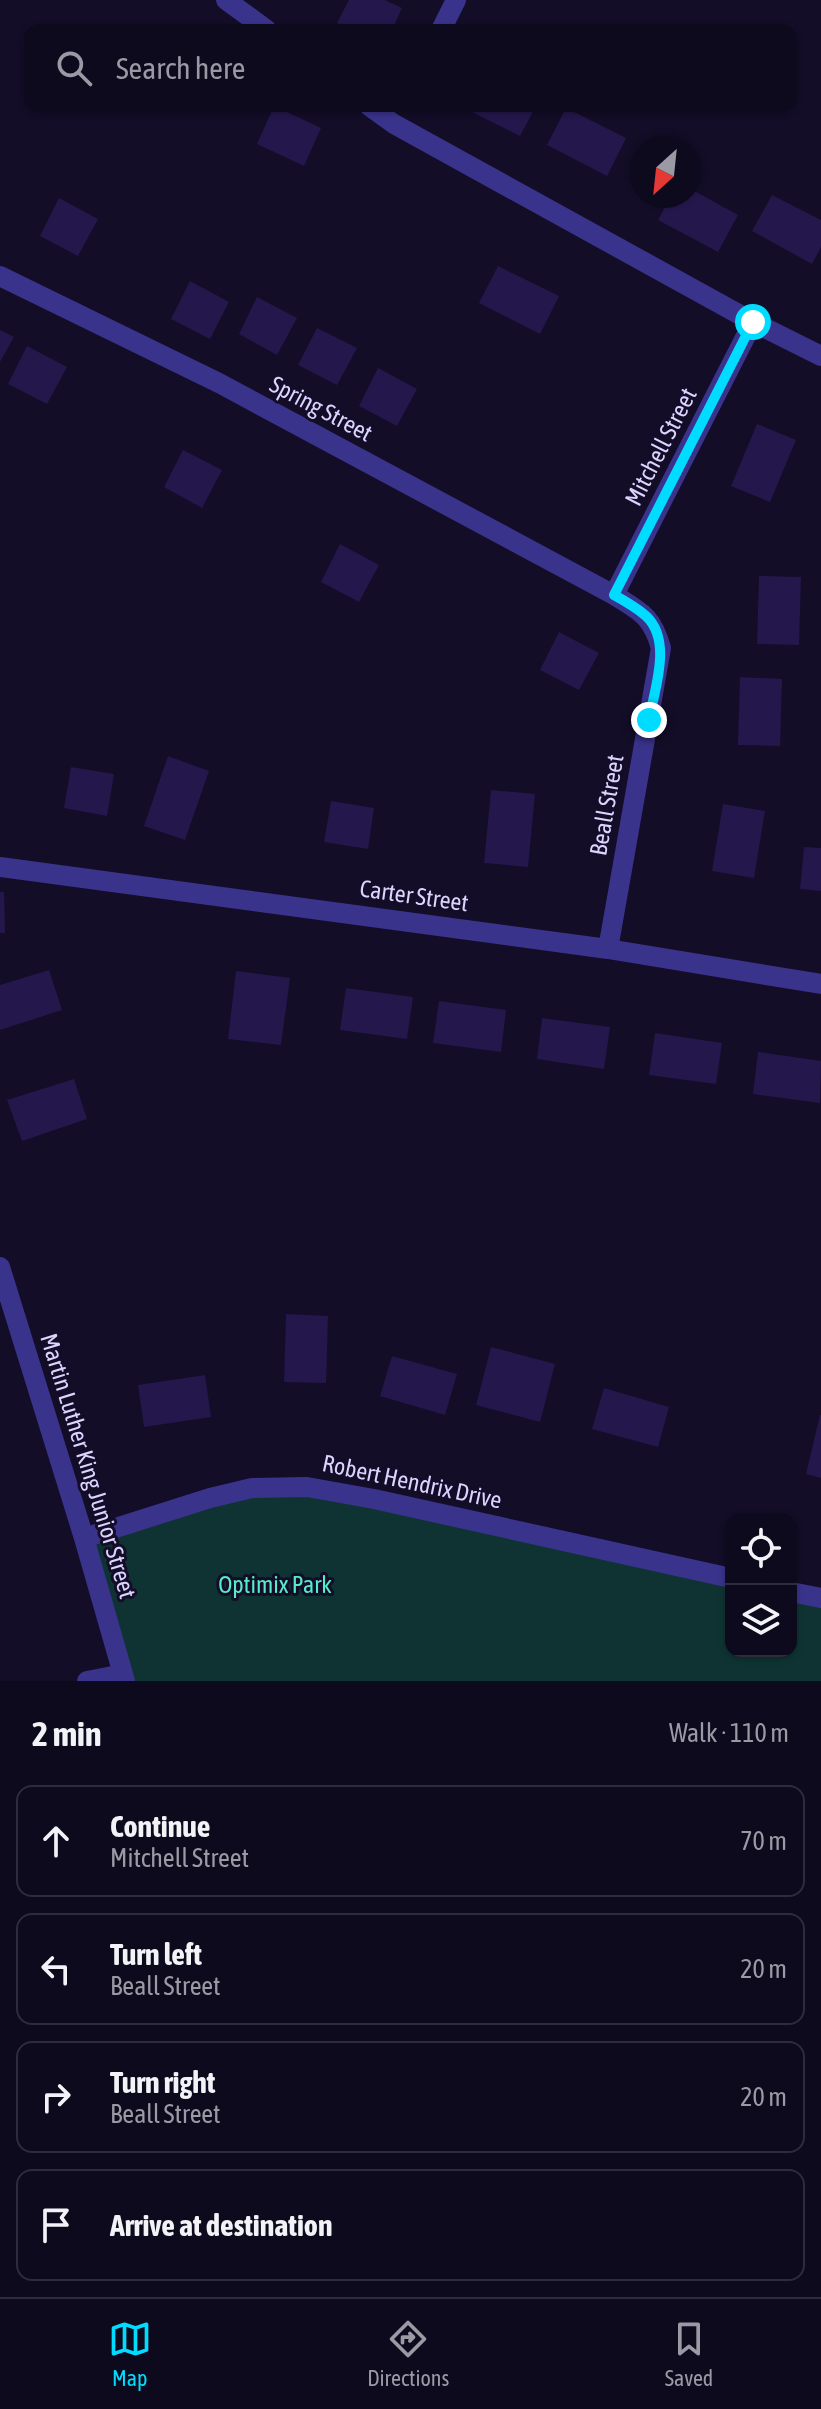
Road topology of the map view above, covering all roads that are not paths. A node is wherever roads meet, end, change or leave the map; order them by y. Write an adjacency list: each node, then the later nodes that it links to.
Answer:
1 (226, 0): 3 (street)
2 (456, 0): 4 (street)
3 (259, 24)
4 (444, 24)
5 (398, 115): 7 (street)
6 (0, 276): 9 (street, Spring Street)
7 (753, 322): 8 (street); 9 (street, Mitchell Street)
8 (821, 356)
9 (614, 595): 11 (street, Beall Street)
10 (0, 867): 11 (street, Carter Street)
11 (608, 949): 12 (street, Carter Street)
12 (821, 984)
13 (0, 1267): 14 (street, Martin Luther King Junior Street)
14 (84, 1538): 15 (street, Robert Hendrix Drive); 18 (street, Martin Luther King Junior Street)
15 (725, 1577)
16 (797, 1593): 17 (street)
17 (821, 1598)
18 (124, 1678): 19 (street)
19 (87, 1681)

